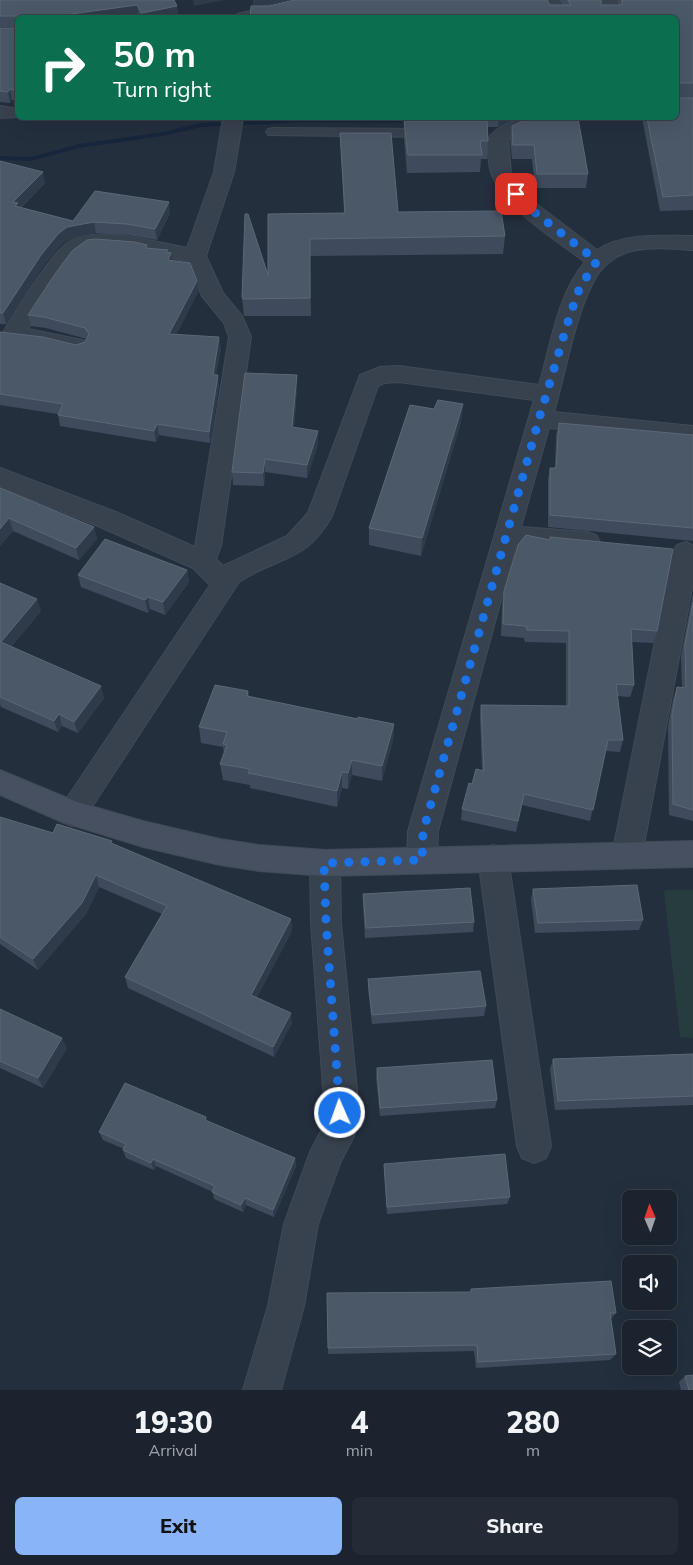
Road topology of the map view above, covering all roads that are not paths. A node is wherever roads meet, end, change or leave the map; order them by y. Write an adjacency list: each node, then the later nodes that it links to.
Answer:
1 (323, 0): 4 (street)
2 (548, 0): 5 (street)
3 (609, 0): 6 (street)
4 (238, 13)
5 (557, 15)
6 (609, 15)
7 (233, 120): 12 (street)
8 (549, 120): 13 (street)
9 (273, 132): 10 (lane)
10 (442, 133)
11 (693, 243): 13 (street)
12 (195, 256): 14 (street); 23 (street)
13 (597, 261): 16 (street)
14 (6, 333): 15 (street)
15 (79, 346)
16 (548, 394): 17 (street); 24 (street)
17 (539, 419): 18 (street); 20 (street)
18 (693, 434)
19 (0, 477): 23 (street)
20 (506, 535): 21 (street); 30 (street)
21 (610, 545)
22 (682, 551): 28 (street)
23 (202, 561): 24 (street)
24 (224, 583): 26 (street)
25 (0, 782): 26 (street)
26 (72, 813): 31 (street)
27 (693, 854): 28 (street)
28 (627, 855): 29 (street)
29 (493, 858): 30 (street); 32 (street)
30 (422, 860): 31 (street)
31 (324, 863): 33 (street)
32 (534, 1146)
33 (262, 1390)

